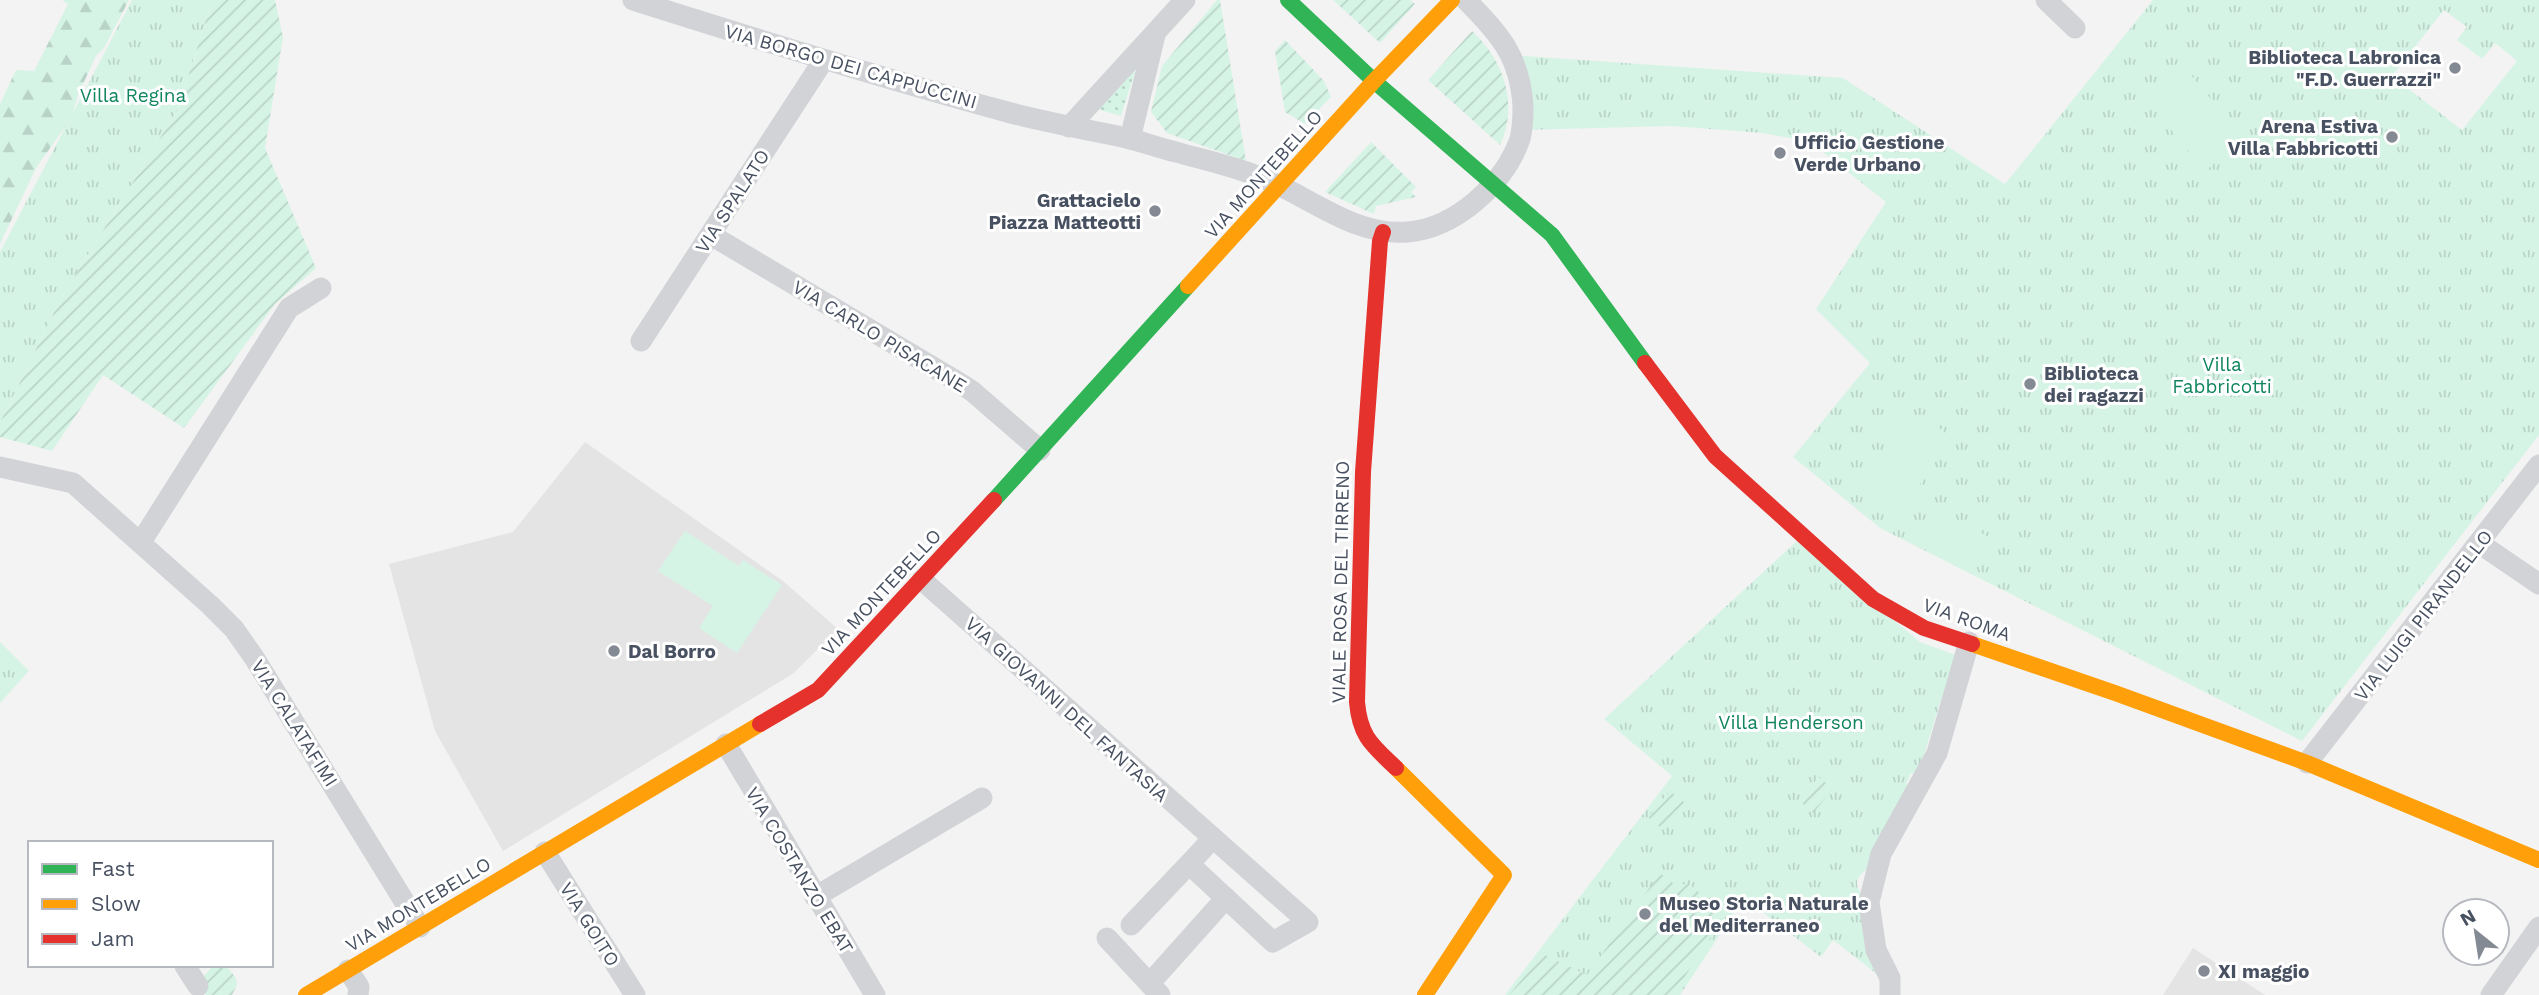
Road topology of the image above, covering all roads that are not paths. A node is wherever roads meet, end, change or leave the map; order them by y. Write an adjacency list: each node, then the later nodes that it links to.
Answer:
1 (633, 0): 9 (street, VIA BORGO DEI CAPPUCCINI)
2 (1185, 0): 8 (street)
3 (1288, 0): 10 (street, VIA ROMA)
4 (1452, 0): 10 (street, VIA MONTEBELLO)
5 (1466, 0): 13 (street)
6 (2046, 0): 7 (street)
7 (2075, 27)
8 (1156, 33): 11 (street); 12 (street)
9 (823, 61): 11 (street, VIA BORGO DEI CAPPUCCINI); 16 (street, VIA SPALATO)
10 (1374, 81): 13 (street, VIA ROMA); 14 (street, VIA MONTEBELLO)
11 (1069, 127): 12 (street, VIA BORGO DEI CAPPUCCINI)
12 (1130, 139): 14 (street, VIA BORGO DEI CAPPUCCINI)
13 (1493, 184): 15 (street); 26 (street, VIA ROMA)
14 (1280, 187): 15 (street, VIA BORGO DEI CAPPUCCINI); 19 (street, VIA MONTEBELLO)
15 (1383, 232): 47 (street, VIALE ROSA DEL TIRRENO)
16 (711, 235): 18 (street, VIA SPALATO); 19 (street, VIA CARLO PISACANE)
17 (321, 288): 22 (street)
18 (640, 341)
19 (1040, 450): 24 (street, VIA MONTEBELLO)
20 (2539, 465): 23 (street, VIA LUIGI PIRANDELLO)
21 (0, 467): 22 (street, VIA CALATAFIMI)
22 (141, 542): 37 (street, VIA CALATAFIMI)
23 (2479, 543): 25 (street); 28 (street, VIA LUIGI PIRANDELLO)
24 (922, 580): 27 (street, VIA MONTEBELLO); 30 (street, VIA GIOVANNI DEL FANTASIA)
25 (2539, 583)
26 (1969, 642): 28 (street, VIA ROMA); 48 (street)
27 (726, 744): 31 (street, VIA MONTEBELLO); 34 (street, VIA COSTANZO EBAT)
28 (2307, 763): 32 (street, VIA ROMA)
29 (982, 798): 34 (street)
30 (1213, 838): 33 (street); 35 (street, VIA GIOVANNI DEL FANTASIA)
31 (545, 852): 37 (street, VIA MONTEBELLO); 45 (street, VIA GOITO)
32 (2539, 860)
33 (1189, 864): 35 (street, VIA GIOVANNI DEL FANTASIA); 36 (street)
34 (815, 897): 46 (street, VIA COSTANZO EBAT)
35 (1226, 898): 43 (street)
36 (1131, 925)
37 (421, 928): 42 (street, VIA MONTEBELLO)
38 (2539, 928): 49 (street)
39 (1107, 938): 43 (street)
40 (186, 967): 41 (street)
41 (198, 986)
42 (359, 987): 44 (street, VIA MONTEBELLO)
43 (1155, 989)
44 (306, 995)
45 (635, 995)
46 (875, 995)
47 (1425, 995)
48 (1890, 995)
49 (2491, 995)

